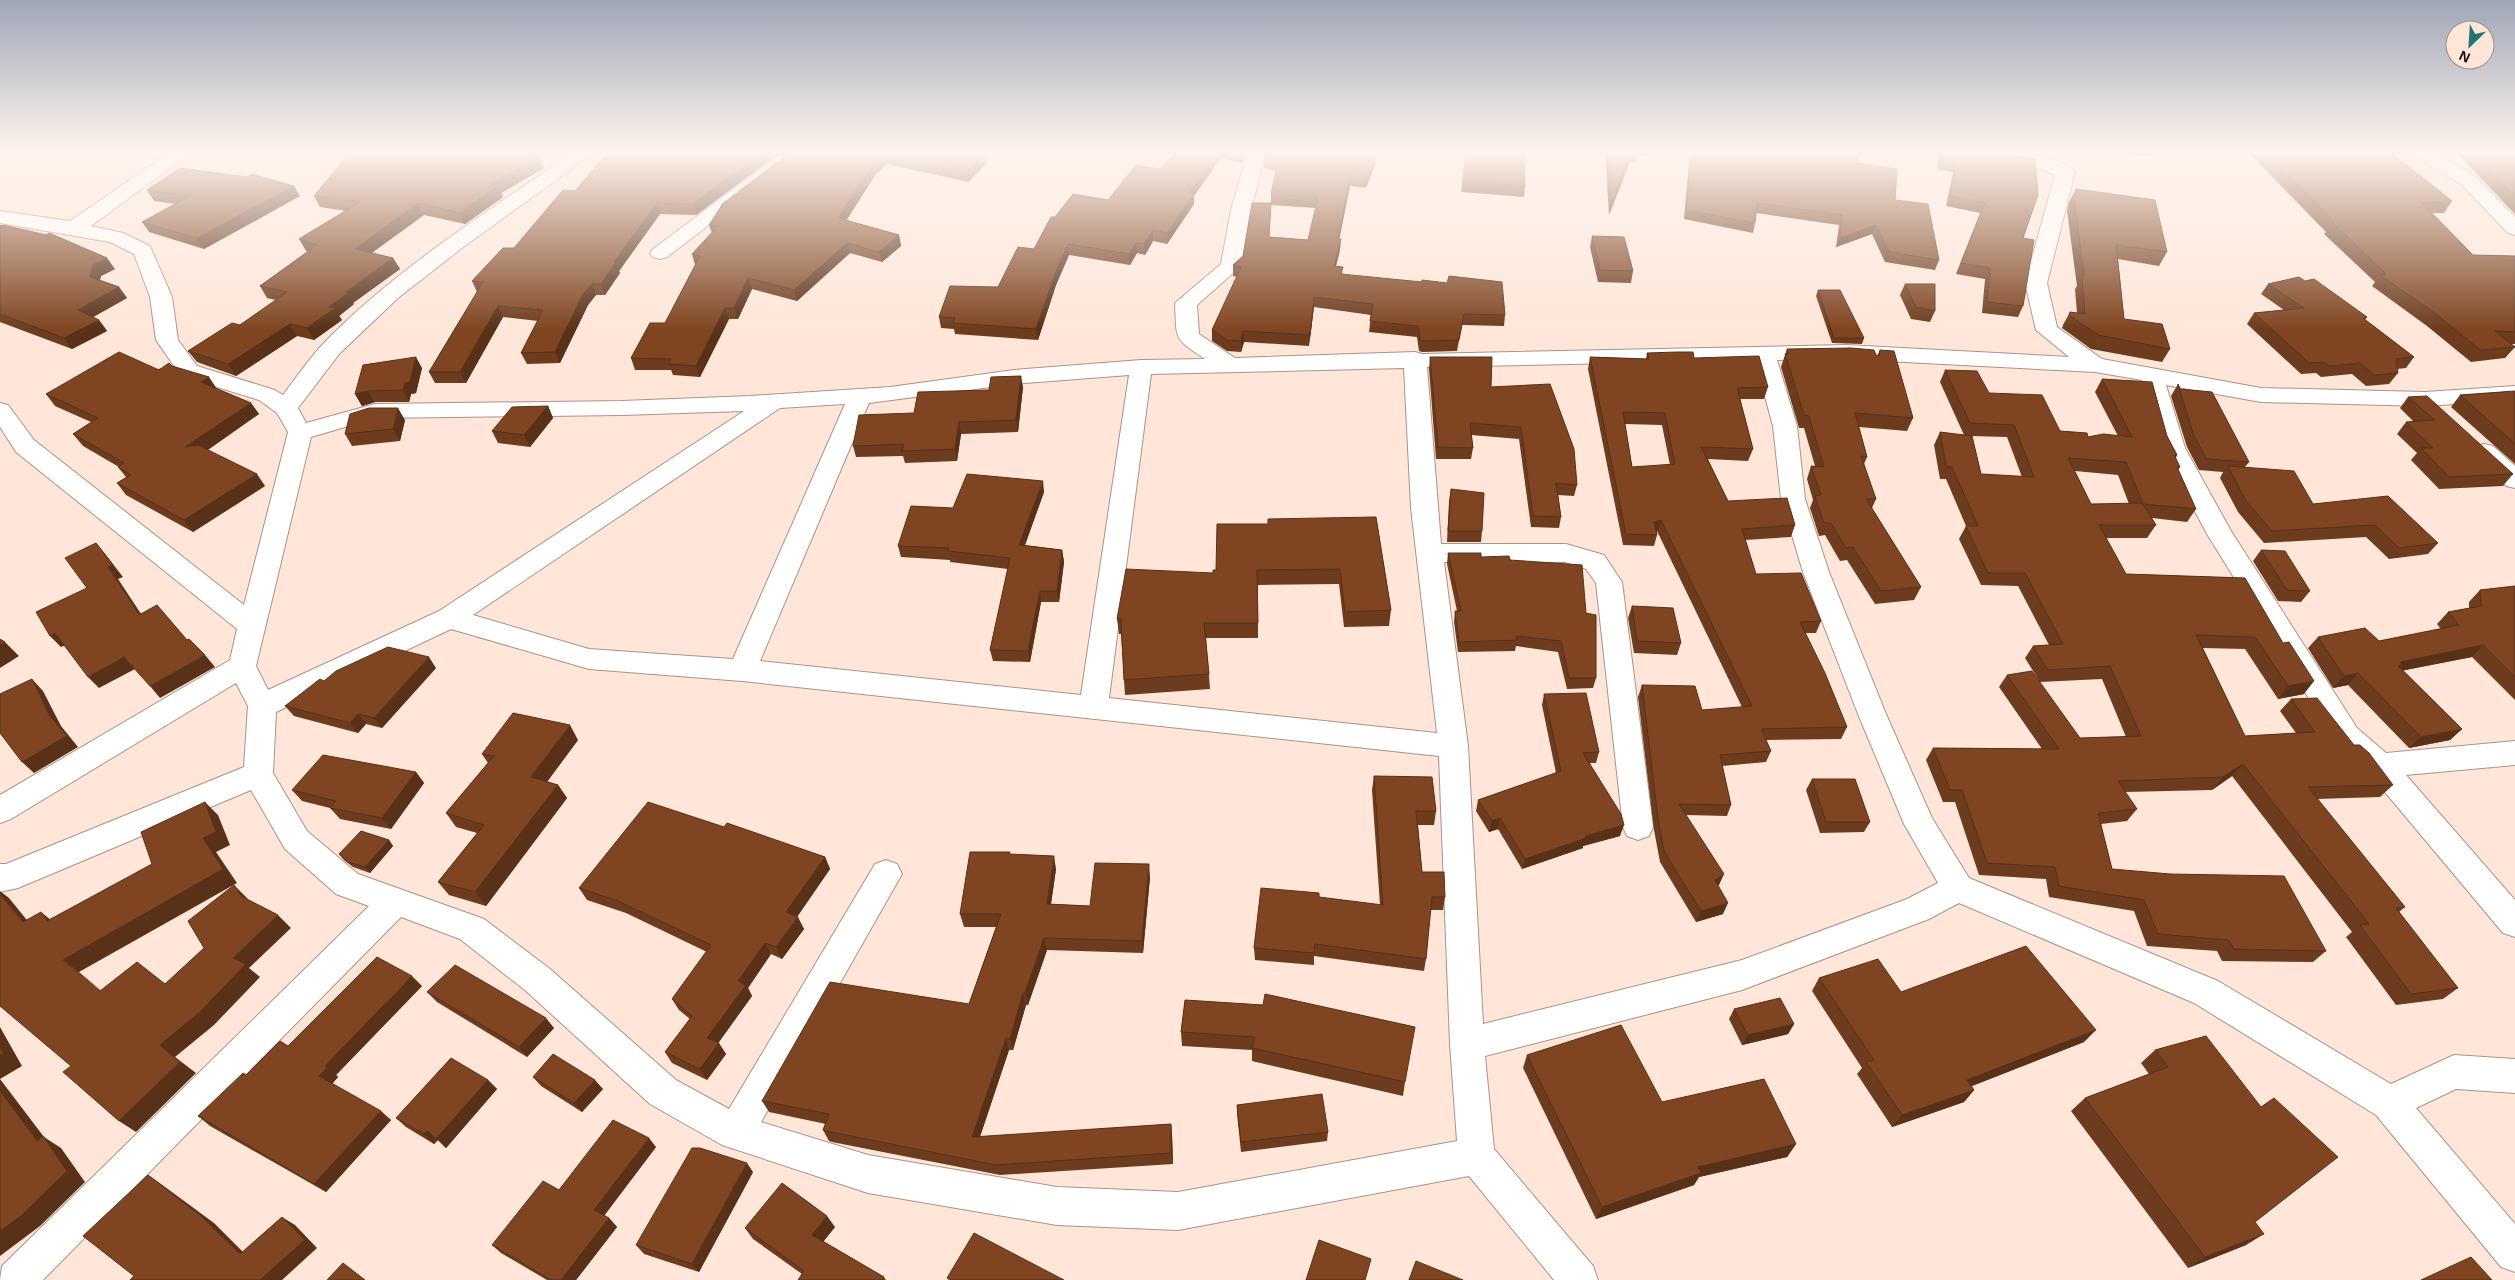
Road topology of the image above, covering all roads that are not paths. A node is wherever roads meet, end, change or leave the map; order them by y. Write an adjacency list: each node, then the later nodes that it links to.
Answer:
1 (99, 211): 8 (street)
2 (502, 211): 23 (street)
3 (717, 211): 10 (street)
4 (1241, 211): 13 (street)
5 (2055, 211): 14 (street)
6 (2498, 211): 9 (street)
7 (0, 217): 8 (street)
8 (74, 228): 23 (street)
9 (2515, 229)
10 (660, 253)
11 (1764, 353): 12 (street); 14 (street); 41 (street)
12 (1415, 360): 13 (street); 26 (street)
13 (1230, 365): 15 (street)
14 (2095, 365): 16 (street)
15 (1141, 367): 18 (street); 32 (street)
16 (2152, 376): 19 (street); 35 (street)
17 (2515, 393): 19 (street)
18 (860, 396): 20 (street); 30 (street)
19 (2425, 399): 22 (street)
20 (775, 401): 23 (street); 27 (street)
21 (0, 410): 28 (street)
22 (2446, 417)
23 (293, 420): 28 (street)
24 (2466, 436): 25 (street)
25 (2515, 480)
26 (1430, 553): 33 (street); 38 (street)
27 (449, 618): 30 (street); 31 (street)
28 (252, 626): 29 (street)
29 (242, 666): 31 (street); 37 (street)
30 (742, 670): 32 (street)
31 (262, 706): 36 (street)
32 (1094, 706): 33 (street)
33 (1453, 746): 44 (street)
34 (2515, 753): 35 (street)
35 (2380, 765): 43 (street)
36 (258, 774): 40 (street); 42 (street)
37 (0, 810)
38 (1638, 827)
39 (886, 874): 47 (street)
40 (0, 878)
41 (1958, 888): 44 (street); 46 (street)
42 (395, 902): 47 (street); 50 (street)
43 (2515, 923)
44 (1467, 1044): 48 (street)
45 (2515, 1076): 46 (street)
46 (2389, 1103): 49 (street)
47 (735, 1132): 48 (street)
48 (1476, 1156): 51 (street)
49 (2515, 1252)
50 (16, 1280)
51 (1578, 1280)

